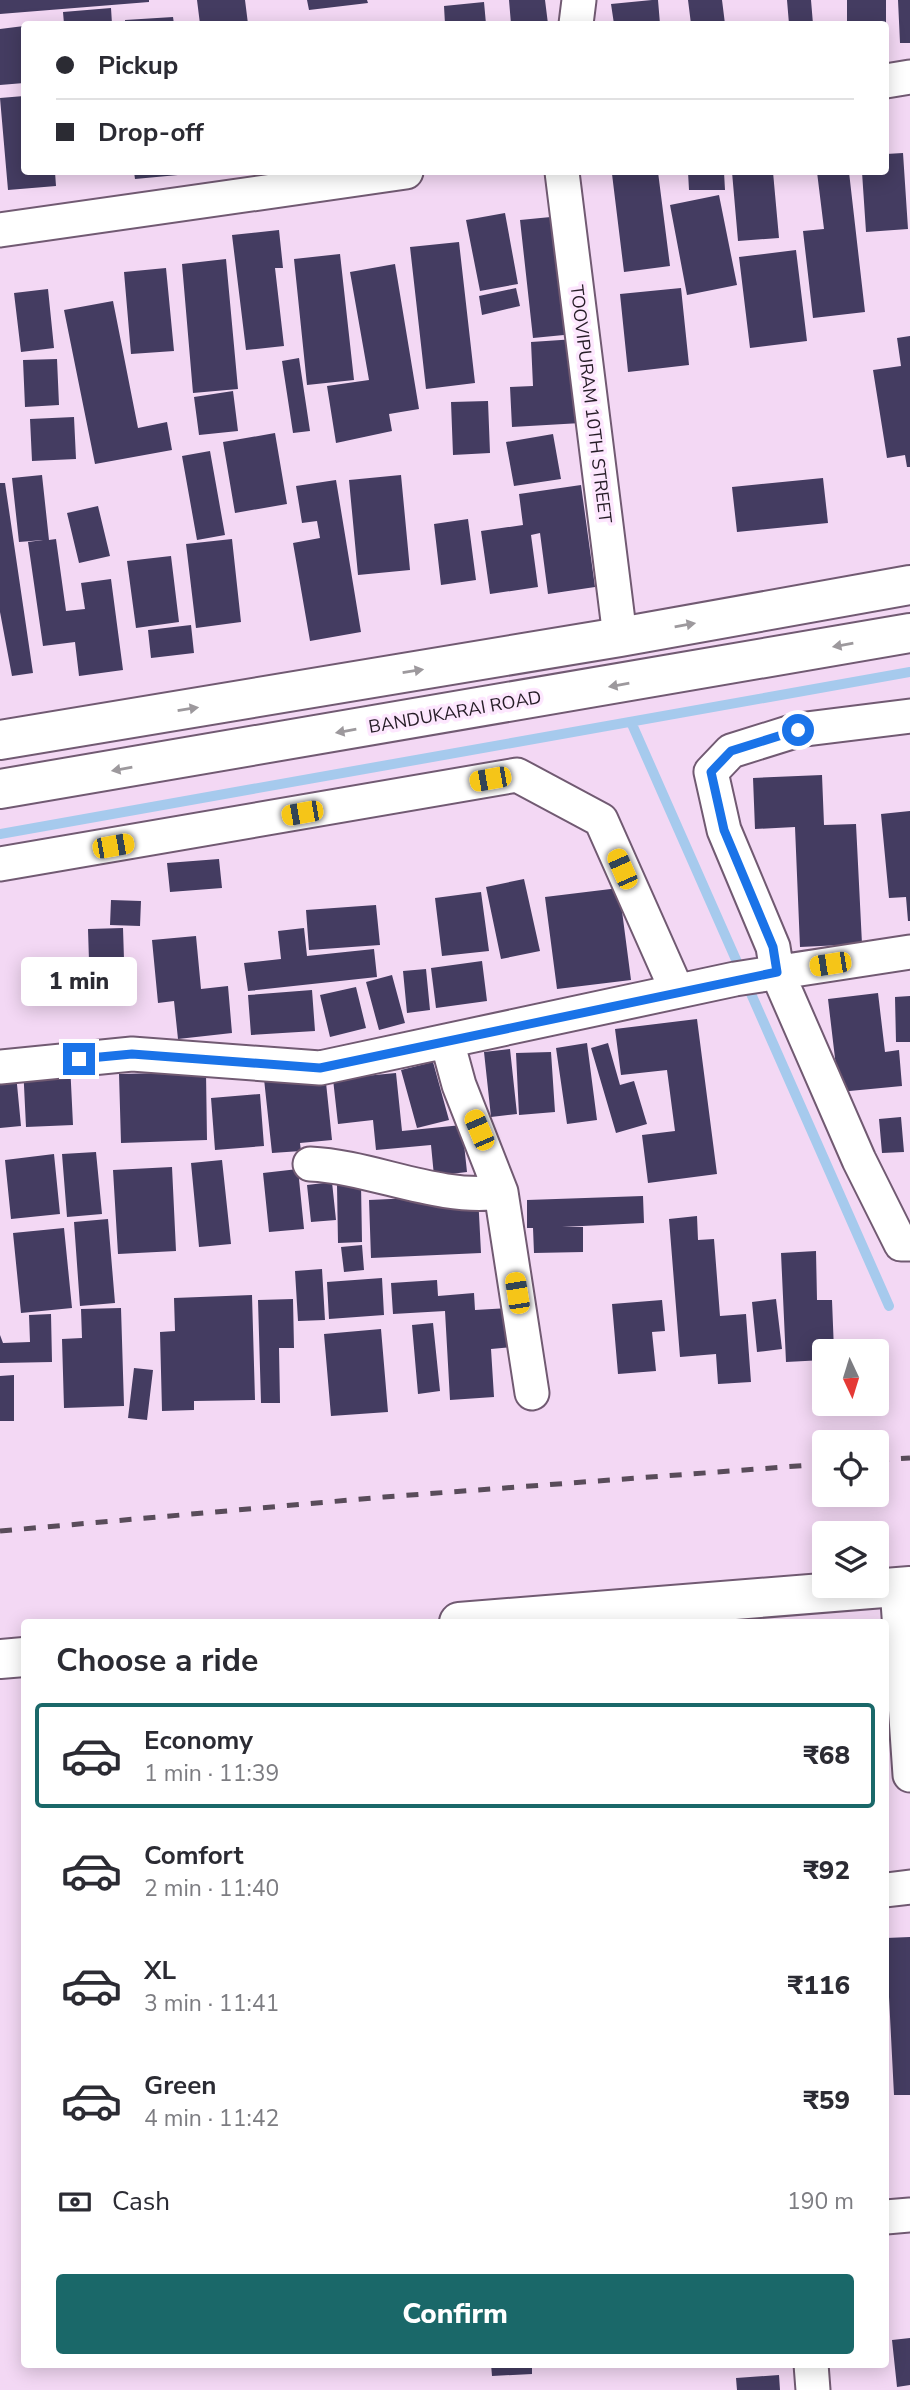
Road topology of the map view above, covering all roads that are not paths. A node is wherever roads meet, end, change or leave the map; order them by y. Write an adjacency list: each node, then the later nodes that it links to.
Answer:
1 (579, 0): 2 (street)
2 (576, 21)
3 (910, 77): 4 (street)
4 (889, 80)
5 (385, 175): 7 (street)
6 (562, 175): 10 (street, TOOVIPURAM 10TH STREET)
7 (0, 229)
8 (910, 584): 10 (main road, one-way to 8)
9 (910, 633): 13 (main road, BANDUKARAI ROAD, one-way to 13)
10 (620, 637): 12 (main road, one-way to 10)
11 (910, 716): 16 (street)
12 (0, 740)
13 (0, 789)
14 (0, 864): 17 (street)
15 (910, 952): 16 (street)
16 (759, 976): 17 (street); 22 (street)
17 (677, 991): 18 (street)
18 (447, 1041): 19 (street); 21 (street)
19 (0, 1066)
20 (310, 1164): 21 (street)
21 (501, 1192): 23 (street)
22 (910, 1244)
23 (532, 1393)
24 (903, 1586): 25 (main road); 29 (street)
25 (595, 1617): 26 (main road)
26 (541, 1619)
27 (21, 1657): 28 (main road)
28 (0, 1659)
29 (910, 1775)
30 (910, 1887): 31 (street)
31 (889, 1889)
32 (910, 2215): 33 (street)
33 (889, 2217)
34 (811, 2368): 35 (street)
35 (813, 2390)

